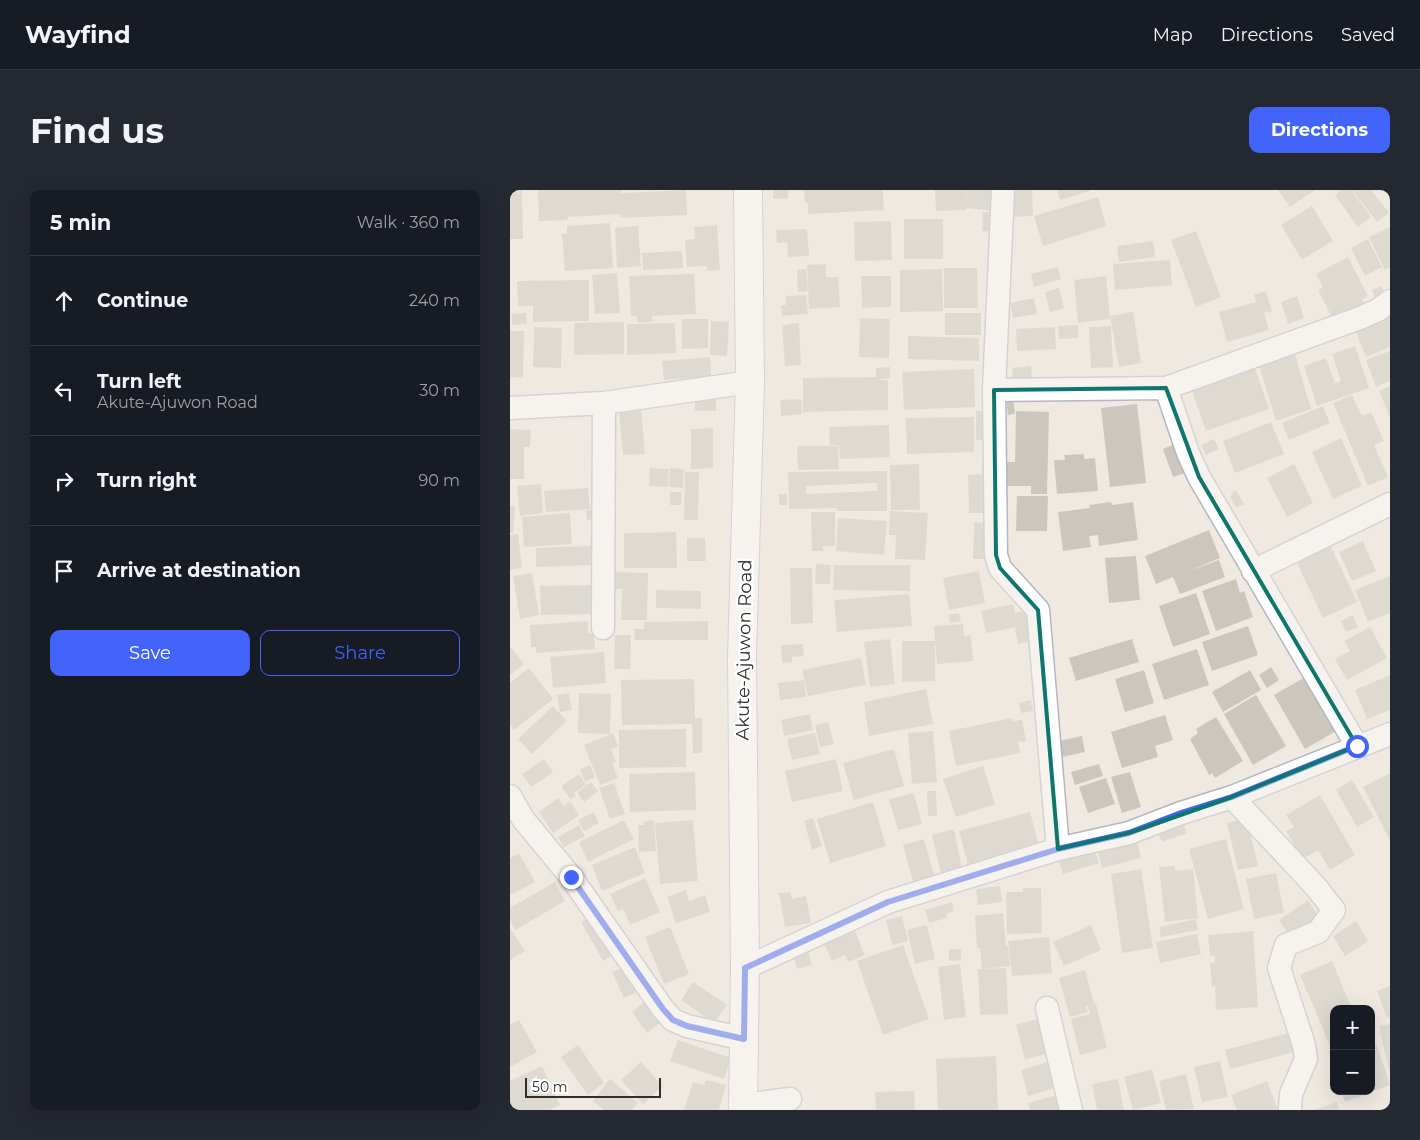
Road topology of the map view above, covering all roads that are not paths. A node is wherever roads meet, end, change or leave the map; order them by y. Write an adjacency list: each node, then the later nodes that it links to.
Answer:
1 (748, 190): 4 (main road, Akute-Ajuwon Road)
2 (1003, 190): 6 (street)
3 (1390, 301): 5 (street)
4 (750, 382): 7 (street); 18 (main road, Akute-Ajuwon Road)
5 (1166, 388): 6 (street); 10 (street)
6 (994, 390): 17 (street)
7 (604, 403): 8 (street); 11 (street)
8 (510, 408)
9 (1390, 504): 10 (street)
10 (1254, 571): 13 (street)
11 (603, 628)
12 (1390, 734): 13 (street)
13 (1357, 746): 15 (street)
14 (510, 796): 16 (street)
15 (1232, 797): 17 (street); 24 (street)
16 (516, 821): 20 (street)
17 (1058, 849): 18 (street)
18 (745, 968): 20 (main road, Akute-Ajuwon Road)
19 (1047, 1008): 23 (street)
20 (744, 1039): 22 (main road, Akute-Ajuwon Road)
21 (790, 1099): 22 (street)
22 (743, 1108)
23 (1071, 1110)
24 (1290, 1110)

